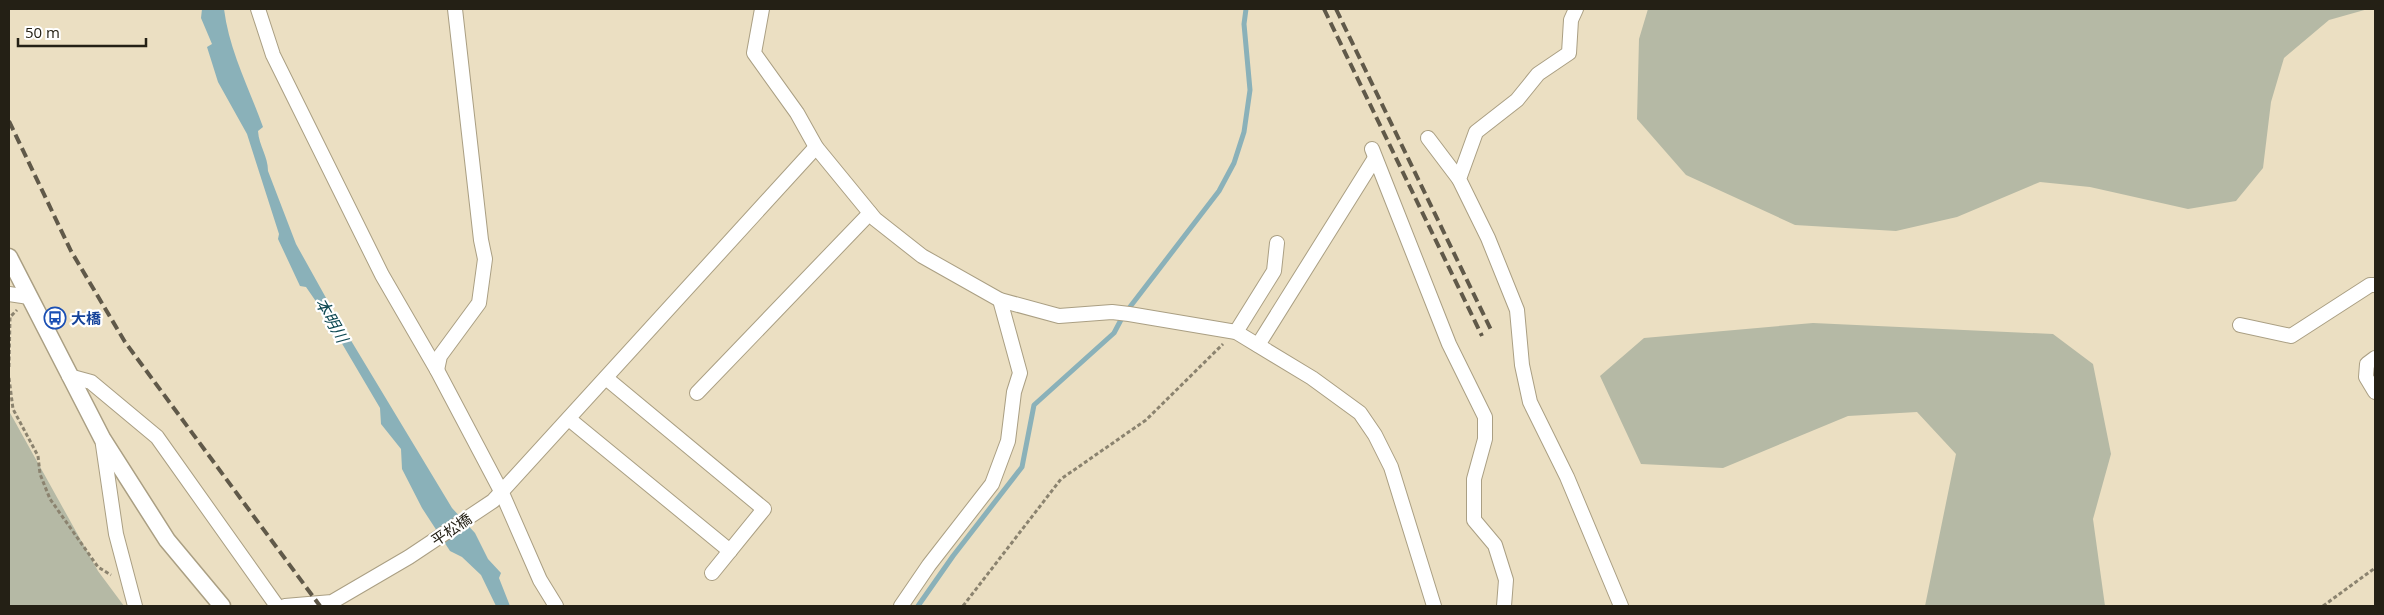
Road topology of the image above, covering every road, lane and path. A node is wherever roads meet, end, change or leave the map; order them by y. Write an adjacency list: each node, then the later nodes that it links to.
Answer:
1 (258, 9): 20 (street)
2 (455, 9): 20 (street)
3 (762, 9): 6 (street)
4 (1576, 9): 7 (street)
5 (1428, 138): 7 (street)
6 (816, 147): 8 (street); 23 (street, 平松橋)
7 (1459, 179): 42 (street)
8 (870, 213): 14 (street); 24 (street)
9 (1277, 243): 16 (street)
10 (9, 257): 13 (street)
11 (2375, 285): 15 (street)
12 (9, 294): 13 (street)
13 (29, 297): 19 (path); 21 (street)
14 (1000, 300): 16 (street); 38 (street)
15 (2240, 325)
16 (1236, 332): 17 (street); 39 (path)
17 (1258, 345): 40 (street); 41 (street)
18 (2375, 358): 25 (street)
19 (9, 367)
20 (437, 370): 28 (street)
21 (70, 376): 27 (street); 35 (street)
22 (9, 378): 32 (path)
23 (606, 378): 26 (street, 平松橋); 29 (street)
24 (697, 392)
25 (2375, 392)
26 (569, 419): 28 (street, 平松橋); 29 (street)
27 (102, 438): 32 (street); 34 (street)
28 (497, 497): 36 (street, 平松橋); 37 (street)
29 (730, 551): 31 (street)
30 (2375, 568): 43 (path)
31 (712, 573)
32 (129, 586): 33 (street)
33 (135, 606)
34 (222, 606)
35 (277, 606)
36 (285, 606)
37 (556, 606)
38 (901, 606)
39 (963, 606)
40 (1434, 606)
41 (1504, 606)
42 (1621, 606)
43 (2323, 606)

